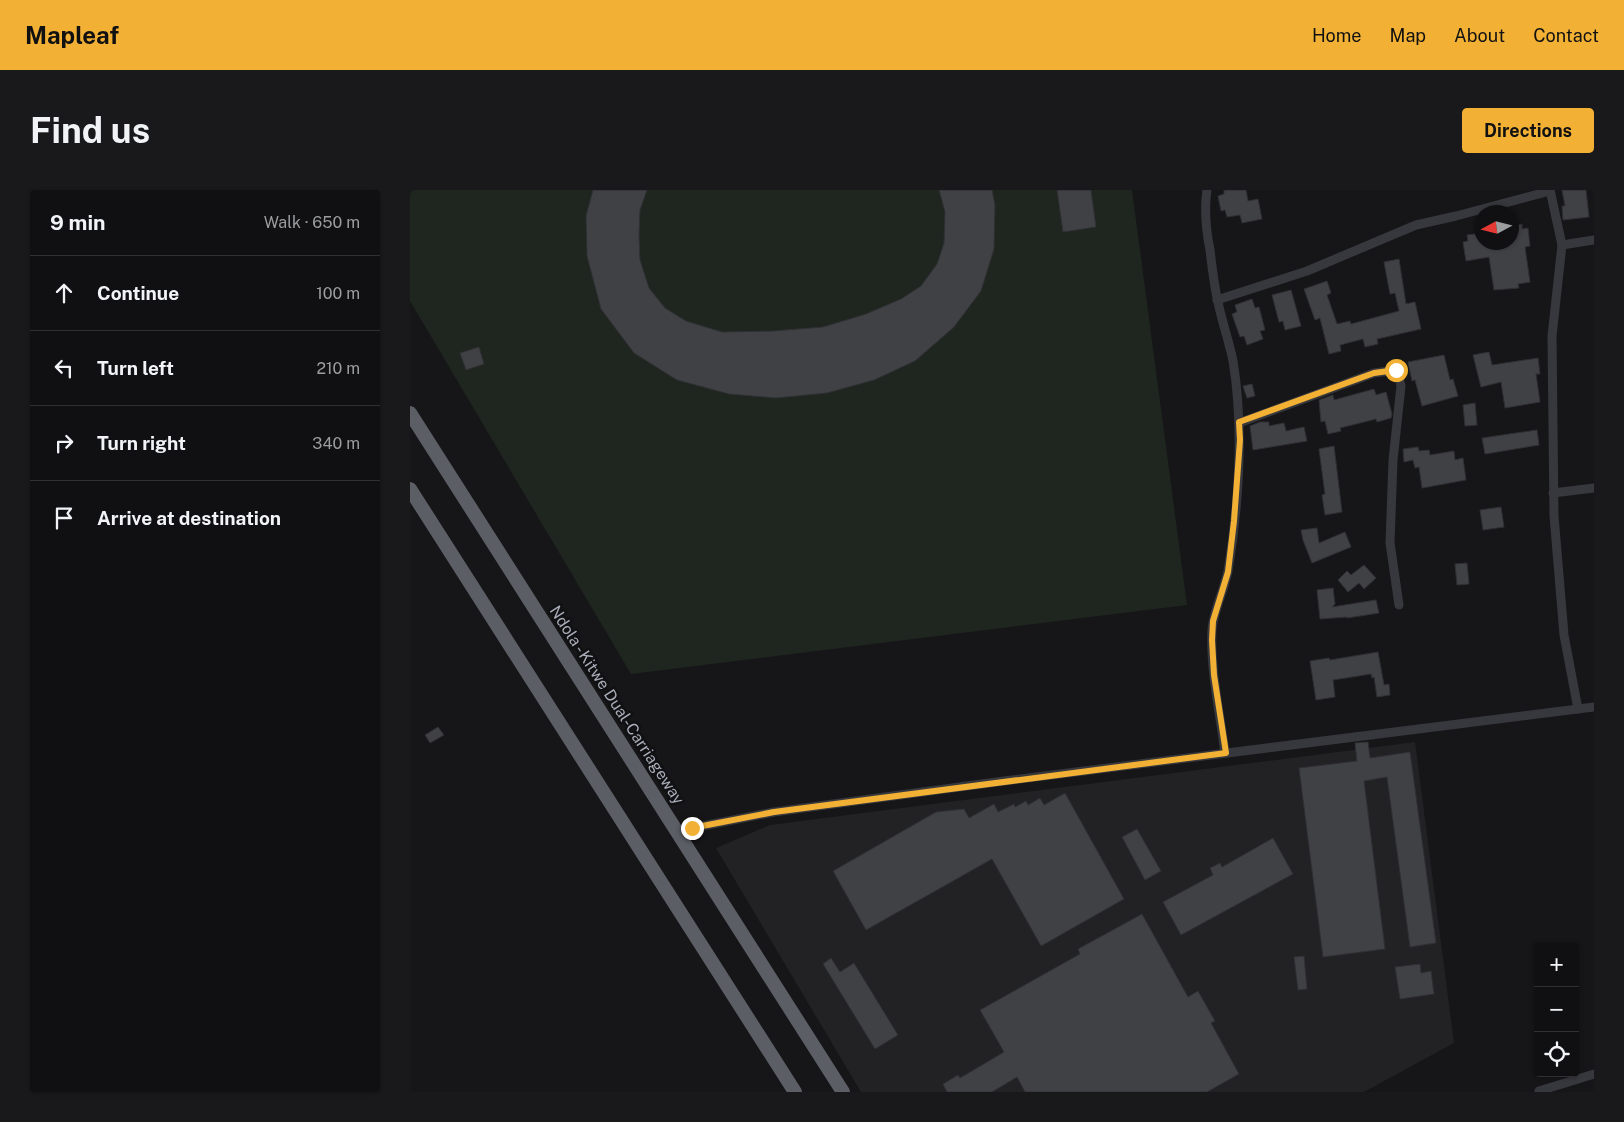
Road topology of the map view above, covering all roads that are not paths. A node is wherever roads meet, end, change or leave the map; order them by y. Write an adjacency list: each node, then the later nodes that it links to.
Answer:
1 (1208, 190): 5 (street)
2 (1550, 190): 4 (street); 5 (street)
3 (1594, 240): 4 (street)
4 (1562, 245): 10 (street)
5 (1217, 300): 7 (street)
6 (410, 413): 15 (highway, Ndola - Kitwe Dual-Carriageway)
7 (1239, 422): 11 (street); 14 (street)
8 (1594, 488): 10 (street)
9 (410, 489): 18 (highway)
10 (1553, 493): 13 (street)
11 (1399, 605)
12 (1594, 707): 13 (street)
13 (1578, 709): 14 (street)
14 (1226, 753): 15 (street)
15 (677, 831): 19 (highway, Ndola - Kitwe Dual-Carriageway)
16 (1594, 1074): 17 (street)
17 (1539, 1091)
18 (795, 1092)
19 (843, 1092)

